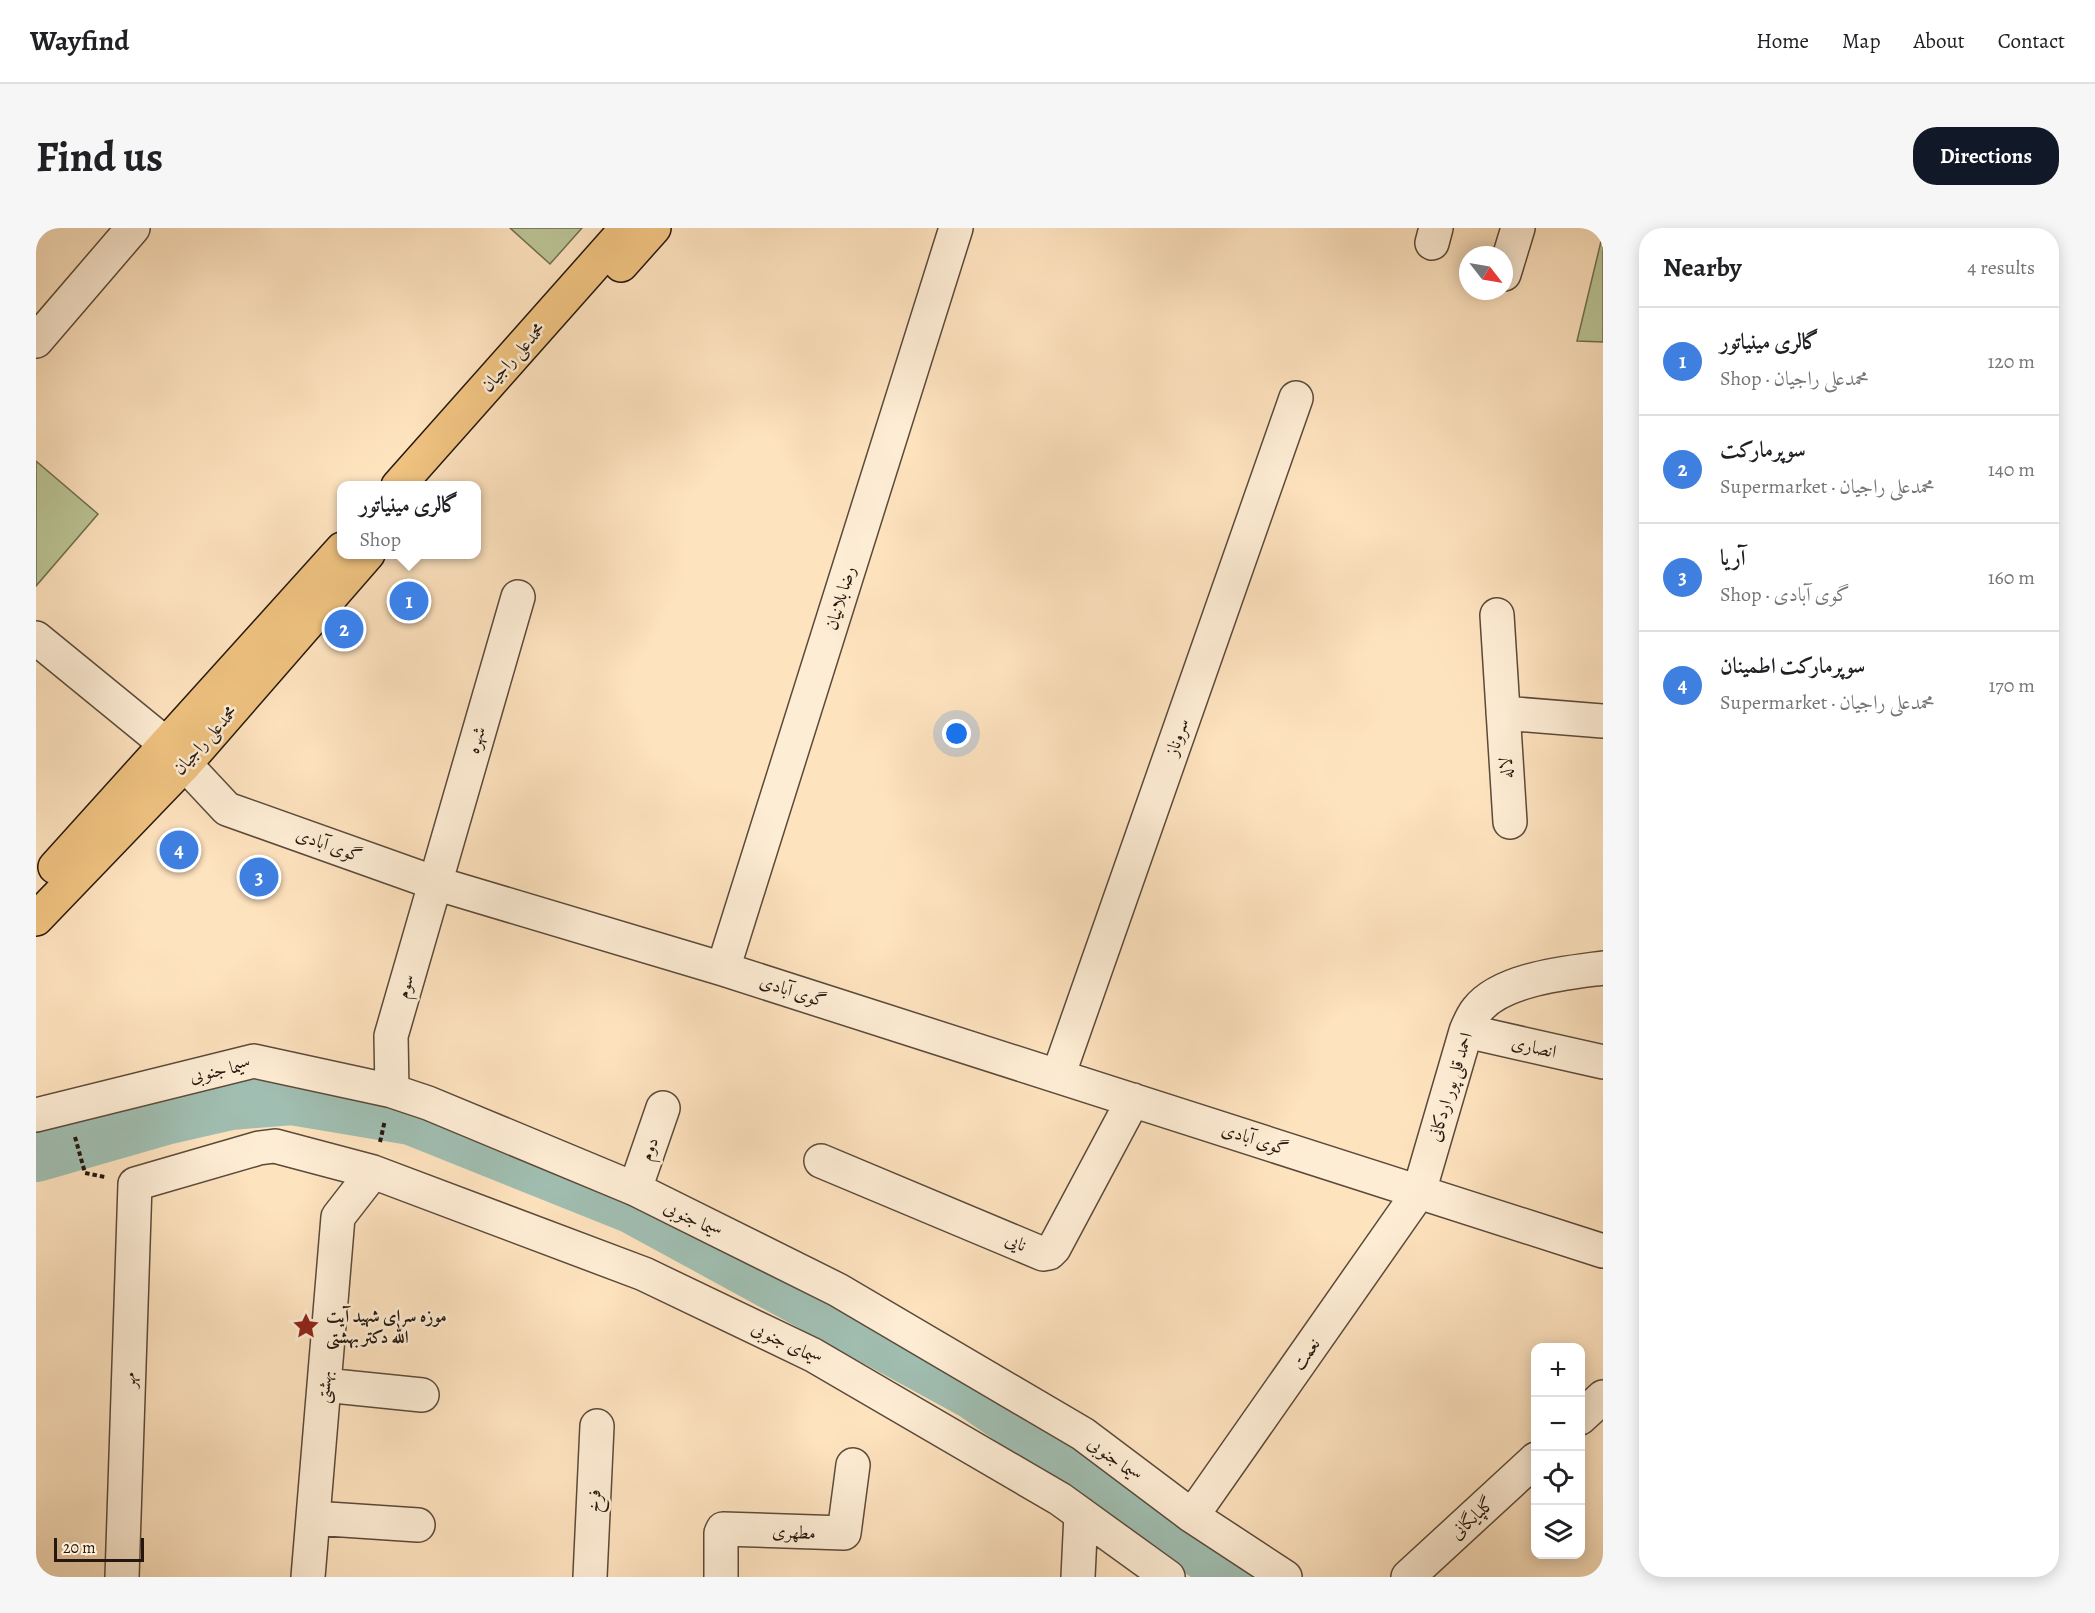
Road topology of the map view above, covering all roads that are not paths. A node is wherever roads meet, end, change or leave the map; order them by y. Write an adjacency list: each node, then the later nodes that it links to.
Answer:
1 (133, 228): 7 (street)
2 (627, 228): 9 (main road, محمدعلی راجیان)
3 (654, 228): 10 (main road, محمدعلی راجیان)
4 (956, 228): 24 (street, رضا بلانیان)
5 (1518, 228): 6 (street)
6 (1513, 246)
7 (36, 341)
8 (1296, 398): 27 (street, سروناز)
9 (402, 481)
10 (432, 481)
11 (337, 555): 18 (main road, محمدعلی راجیان)
12 (364, 559): 18 (main road, محمدعلی راجیان)
13 (518, 597): 20 (street, شهره)
14 (1497, 615): 16 (street, لاله)
15 (36, 638): 18 (street, گوی آبادی)
16 (1503, 713): 17 (street); 19 (street, لاله)
17 (1603, 721)
18 (176, 754): 20 (street, گوی آبادی); 21 (main road, محمدعلی راجیان); 22 (main road, محمدعلی راجیان)
19 (1510, 822)
20 (435, 883): 24 (street, گوی آبادی); 28 (street, سوم)
21 (36, 888)
22 (36, 919)
23 (1603, 968): 25 (street, احمد قلی پور اردکانی)
24 (723, 969): 27 (street, گوی آبادی)
25 (1466, 1031): 26 (street, انصاری); 35 (street, احمد قلی پور اردکانی)
26 (1603, 1062)
27 (1058, 1076): 29 (street, گوی آبادی)
28 (392, 1091): 31 (street, سیما جنوبی); 34 (street, سیما جنوبی)
29 (1133, 1100): 32 (street, نایی); 35 (street, گوی آبادی)
30 (663, 1108): 34 (street, دوم)
31 (36, 1115)
32 (821, 1161)
33 (373, 1172): 37 (street, بهشتی); 44 (street, سیمای جنوبی); 48 (street, مهر)
34 (635, 1190): 45 (street, سیما جنوبی)
35 (1419, 1192): 36 (street, گوی آبادی); 45 (street, نعمت)
36 (1603, 1251)
37 (324, 1384): 38 (street); 46 (street, بهشتی)
38 (422, 1395)
39 (1603, 1397): 40 (street)
40 (1585, 1414)
41 (597, 1426): 50 (street, فرخ)
42 (1531, 1464): 55 (street, گلپایگانی)
43 (853, 1465): 51 (street, مطهری)
44 (1081, 1514): 52 (street); 53 (street, سیمای جنوبی)
45 (1192, 1516): 54 (street, سیما جنوبی)
46 (313, 1518): 47 (street); 49 (street, بهشتی)
47 (417, 1525)
48 (122, 1577)
49 (308, 1577)
50 (590, 1577)
51 (721, 1577)
52 (1078, 1577)
53 (1168, 1577)
54 (1285, 1577)
55 (1408, 1577)

